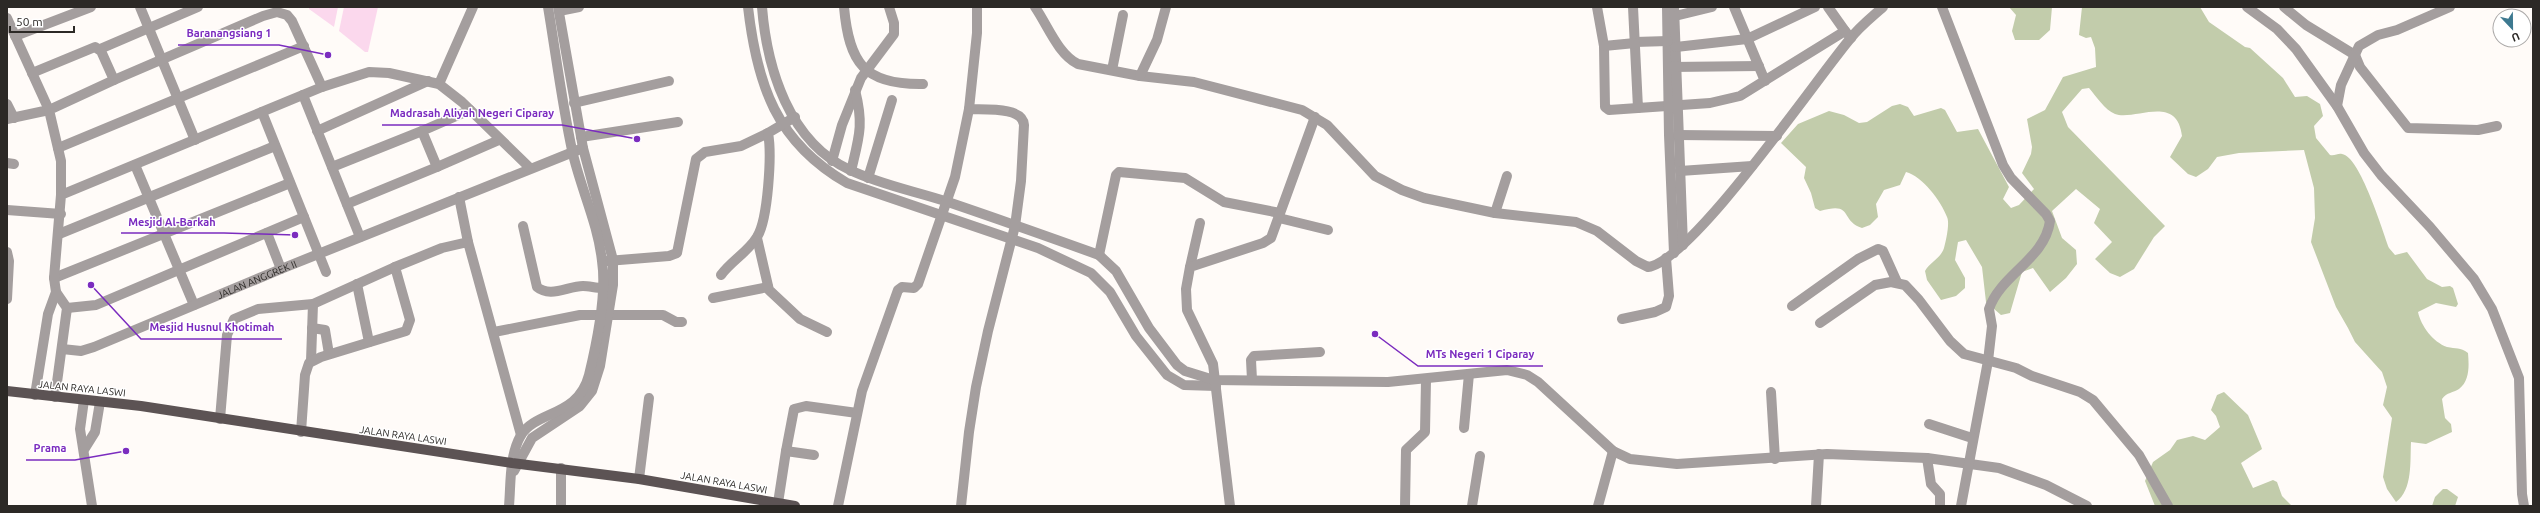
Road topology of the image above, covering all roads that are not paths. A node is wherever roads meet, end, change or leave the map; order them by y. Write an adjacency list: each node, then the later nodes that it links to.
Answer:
1 (91, 7): 33 (street)
2 (140, 7): 30 (street)
3 (198, 7): 30 (street)
4 (472, 7): 52 (street)
5 (548, 7): 84 (street)
6 (579, 7): 26 (street)
7 (748, 7): 31 (street)
8 (762, 7): 31 (street)
9 (844, 7): 44 (street)
10 (890, 7): 44 (street)
11 (977, 7): 64 (street)
12 (1035, 7): 45 (street)
13 (1166, 7): 47 (street)
14 (1597, 7): 38 (street)
15 (1634, 7): 35 (street)
16 (1667, 7): 36 (street)
17 (1712, 7): 27 (street)
18 (1734, 7): 34 (street)
19 (1815, 7): 34 (street)
20 (1828, 7): 32 (street)
21 (1883, 7): 32 (street)
22 (1942, 7): 153 (street)
23 (2247, 7): 61 (street)
24 (2284, 7): 40 (street)
25 (2450, 7): 40 (street)
26 (558, 9): 60 (street)
27 (1674, 12): 36 (street)
28 (1123, 16): 45 (street)
29 (7, 18): 33 (street)
30 (149, 28): 39 (street); 41 (street)
31 (757, 31): 70 (street); 70 (street)
32 (1848, 34): 51 (street); 77 (street)
33 (16, 36): 46 (street)
34 (1747, 39): 36 (street); 42 (street)
35 (1635, 43): 36 (street); 38 (street); 63 (street)
36 (1672, 44): 43 (street)
37 (304, 46): 41 (street); 54 (street); 57 (street)
38 (1604, 46): 63 (street)
39 (100, 49): 46 (street); 48 (street)
40 (2355, 55): 61 (street); 72 (street)
41 (161, 59): 48 (street); 57 (street)
42 (1759, 66): 43 (street); 51 (street)
43 (1673, 67): 62 (street)
44 (865, 70): 53 (street); 55 (street)
45 (1112, 70): 47 (street)
46 (32, 73): 65 (street)
47 (1140, 76): 68 (street)
48 (114, 80): 65 (street)
49 (428, 81): 52 (street); 54 (street); 74 (street)
50 (669, 81): 60 (street)
51 (1766, 81): 62 (street)
52 (439, 84): 66 (street)
53 (923, 84)
54 (322, 87): 56 (street)
55 (855, 90): 85 (street); 92 (street)
56 (303, 95): 67 (street); 74 (street)
57 (177, 98): 79 (street); 82 (street)
58 (892, 100): 94 (street)
59 (7, 104): 69 (street)
60 (574, 104): 78 (street)
61 (2337, 106): 184 (street)
62 (1673, 107): 63 (street); 76 (street); 120 (street)
63 (1638, 108)
64 (969, 109): 100 (street); 109 (street)
65 (49, 110): 69 (street); 82 (street)
66 (470, 110): 73 (street); 80 (street)
67 (262, 112): 79 (street); 81 (street)
68 (1315, 117): 102 (street); 104 (street)
69 (10, 119)
70 (788, 121): 75 (street); 85 (street); 100 (street)
71 (678, 122): 78 (street)
72 (2497, 126)
73 (422, 130): 88 (street); 89 (street)
74 (317, 131): 88 (street)
75 (768, 133): 114 (street); 121 (street)
76 (1678, 135): 77 (street); 91 (street)
77 (1777, 136): 87 (street)
78 (581, 137): 83 (street)
79 (195, 140): 86 (street)
80 (499, 140): 89 (street); 90 (street)
81 (275, 146): 95 (street); 98 (street)
82 (58, 148): 96 (street)
83 (583, 148): 84 (street, JALAN ANGGREK II); 121 (street)
84 (572, 151): 90 (street, JALAN ANGGREK II); 122 (street)
85 (832, 161): 92 (street)
86 (135, 165): 96 (street); 98 (street)
87 (1752, 166): 91 (street); 116 (street)
88 (332, 167): 99 (street)
89 (437, 167): 99 (street)
90 (530, 168): 97 (street, JALAN ANGGREK II)
91 (1680, 170): 116 (street)
92 (851, 171): 94 (street)
93 (1507, 176): 102 (street)
94 (868, 178): 100 (street)
95 (290, 183): 105 (street); 112 (street)
96 (61, 195): 103 (street)
97 (459, 197): 113 (street, JALAN ANGGREK II); 115 (street)
98 (149, 198): 111 (street); 112 (street)
99 (347, 204): 113 (street)
100 (944, 208): 109 (street); 109 (street); 165 (street)
101 (7, 210): 103 (street)
102 (1495, 213): 120 (street)
103 (61, 214): 111 (street)
104 (1280, 216): 108 (street); 119 (street); 124 (street)
105 (304, 217): 110 (street); 118 (street)
106 (1200, 223): 124 (street)
107 (523, 226): 133 (street)
108 (1328, 230)
109 (1014, 232): 119 (street); 157 (street); 190 (street)
110 (267, 233): 125 (street); 126 (street)
111 (59, 234): 129 (street)
112 (165, 235): 126 (street); 129 (street)
113 (360, 237): 118 (street, JALAN ANGGREK II)
114 (757, 238): 128 (street); 132 (street)
115 (468, 242): 123 (street); 146 (street)
116 (1683, 245): 120 (street)
117 (7, 252): 136 (street)
118 (319, 254): 125 (street, JALAN ANGGREK II); 127 (street)
119 (1100, 255): 157 (street)
120 (1670, 256): 142 (street)
121 (613, 260): 122 (street); 141 (street)
122 (603, 261): 133 (street)
123 (395, 267): 131 (street); 148 (street)
124 (1190, 267): 157 (street)
125 (281, 269): 138 (street, JALAN ANGGREK II)
126 (180, 270): 138 (street); 140 (street)
127 (326, 272)
128 (721, 275)
129 (54, 278): 134 (street)
130 (1897, 282): 139 (street); 144 (street); 153 (street)
131 (357, 284): 137 (street); 148 (street)
132 (768, 287): 135 (street); 147 (street)
133 (602, 288): 141 (street)
134 (56, 292): 140 (street); 160 (street)
135 (713, 298)
136 (7, 299)
137 (313, 304): 145 (street); 166 (street)
138 (194, 305): 149 (street, JALAN ANGGREK II)
139 (1792, 306)
140 (67, 308): 149 (street)
141 (604, 315): 143 (street); 146 (street); 170 (street); 181 (street)
142 (1622, 319)
143 (682, 322)
144 (1820, 323)
145 (312, 328): 151 (street); 152 (street)
146 (494, 332): 170 (street)
147 (827, 332)
148 (369, 342): 151 (street)
149 (62, 349): 161 (street)
150 (1320, 352): 155 (street)
151 (329, 354): 152 (street)
152 (311, 361): 169 (street)
153 (1988, 362): 171 (street); 199 (street)
154 (1469, 374): 156 (street); 168 (street); 174 (street)
155 (1252, 380): 156 (street); 157 (street)
156 (1426, 380): 192 (street)
157 (1215, 383): 191 (street)
158 (7, 391): 160 (main road, JALAN RAYA LASWI)
159 (1771, 392): 179 (street)
160 (35, 395): 161 (main road, JALAN RAYA LASWI)
161 (55, 397): 163 (main road, JALAN RAYA LASWI)
162 (649, 398): 183 (street)
163 (84, 400): 164 (main road, JALAN RAYA LASWI); 172 (street)
164 (100, 402): 166 (main road, JALAN RAYA LASWI); 172 (street)
165 (857, 414): 173 (street); 189 (street)
166 (220, 419): 169 (main road, JALAN RAYA LASWI)
167 (1929, 424): 171 (street)
168 (1464, 428)
169 (301, 432): 181 (main road, JALAN RAYA LASWI)
170 (522, 435): 181 (street)
171 (1972, 438): 180 (street)
172 (85, 448): 186 (street)
173 (786, 451): 176 (street); 185 (street)
174 (1613, 451): 179 (street); 194 (street)
175 (1819, 454): 178 (street); 179 (street); 195 (street)
176 (814, 455)
177 (1480, 456): 193 (street)
178 (1927, 458): 180 (street); 196 (street)
179 (1774, 459)
180 (1968, 463): 197 (street); 198 (street)
181 (516, 464): 182 (main road, JALAN RAYA LASWI); 187 (street)
182 (561, 468): 183 (main road, JALAN RAYA LASWI); 188 (street)
183 (639, 479): 185 (main road, JALAN RAYA LASWI)
184 (2527, 503)
185 (786, 505)
186 (92, 506)
187 (509, 506)
188 (561, 506)
189 (838, 506)
190 (961, 506)
191 (1230, 506)
192 (1405, 506)
193 (1472, 506)
194 (1598, 506)
195 (1816, 506)
196 (1940, 506)
197 (1961, 506)
198 (2087, 506)
199 (2168, 506)

